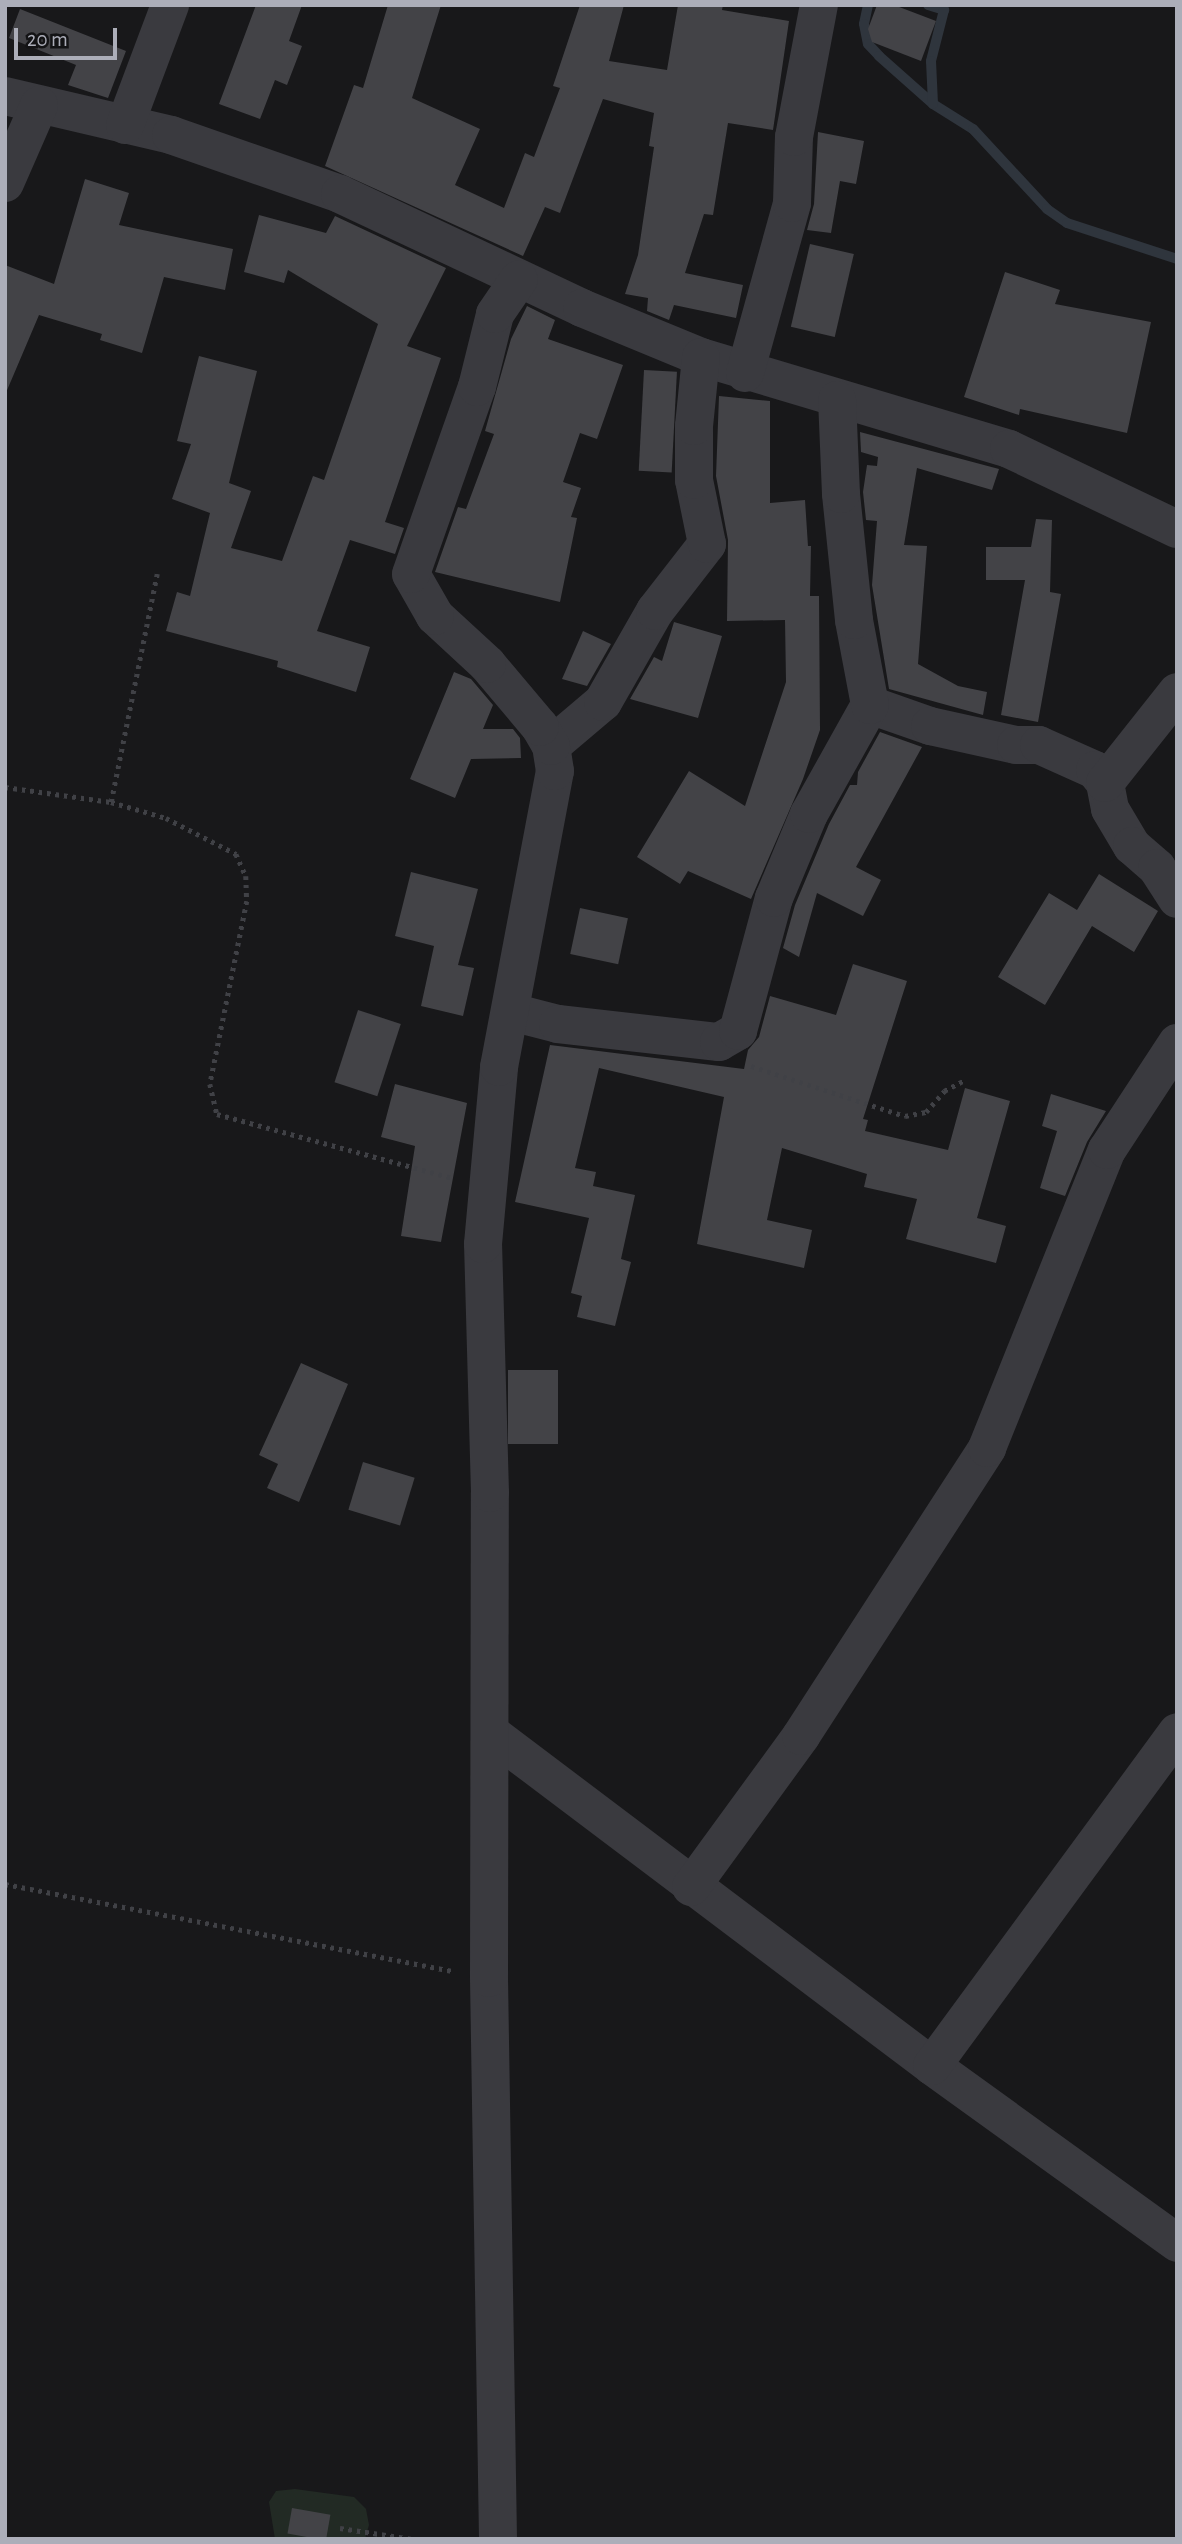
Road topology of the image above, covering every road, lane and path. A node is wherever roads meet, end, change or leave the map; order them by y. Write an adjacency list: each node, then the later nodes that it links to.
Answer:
1 (170, 5): 4 (street)
2 (819, 5): 8 (street)
3 (22, 100): 4 (street); 5 (street)
4 (125, 125): 6 (street)
5 (5, 183)
6 (519, 279): 7 (street); 14 (street)
7 (701, 358): 8 (street); 14 (street)
8 (745, 373): 9 (street)
9 (837, 400): 10 (street); 13 (street)
10 (1177, 529)
11 (156, 575): 17 (path)
12 (1177, 692): 15 (street)
13 (870, 705): 15 (street); 20 (street)
14 (551, 746): 19 (street)
15 (1105, 783): 18 (street)
16 (5, 787): 17 (path)
17 (111, 802): 23 (path)
18 (1177, 899)
19 (511, 1012): 20 (street); 23 (street)
20 (727, 1041): 22 (path)
21 (1177, 1043): 27 (street)
22 (962, 1081)
23 (486, 1188): 25 (street)
24 (1177, 1732): 29 (street)
25 (492, 1734): 27 (street); 28 (street)
26 (5, 1884): 28 (path)
27 (691, 1887): 29 (street)
28 (489, 1978): 33 (street)
29 (932, 2066): 30 (street)
30 (1177, 2243)
31 (340, 2528): 32 (path)
32 (412, 2539)
33 (498, 2539)

